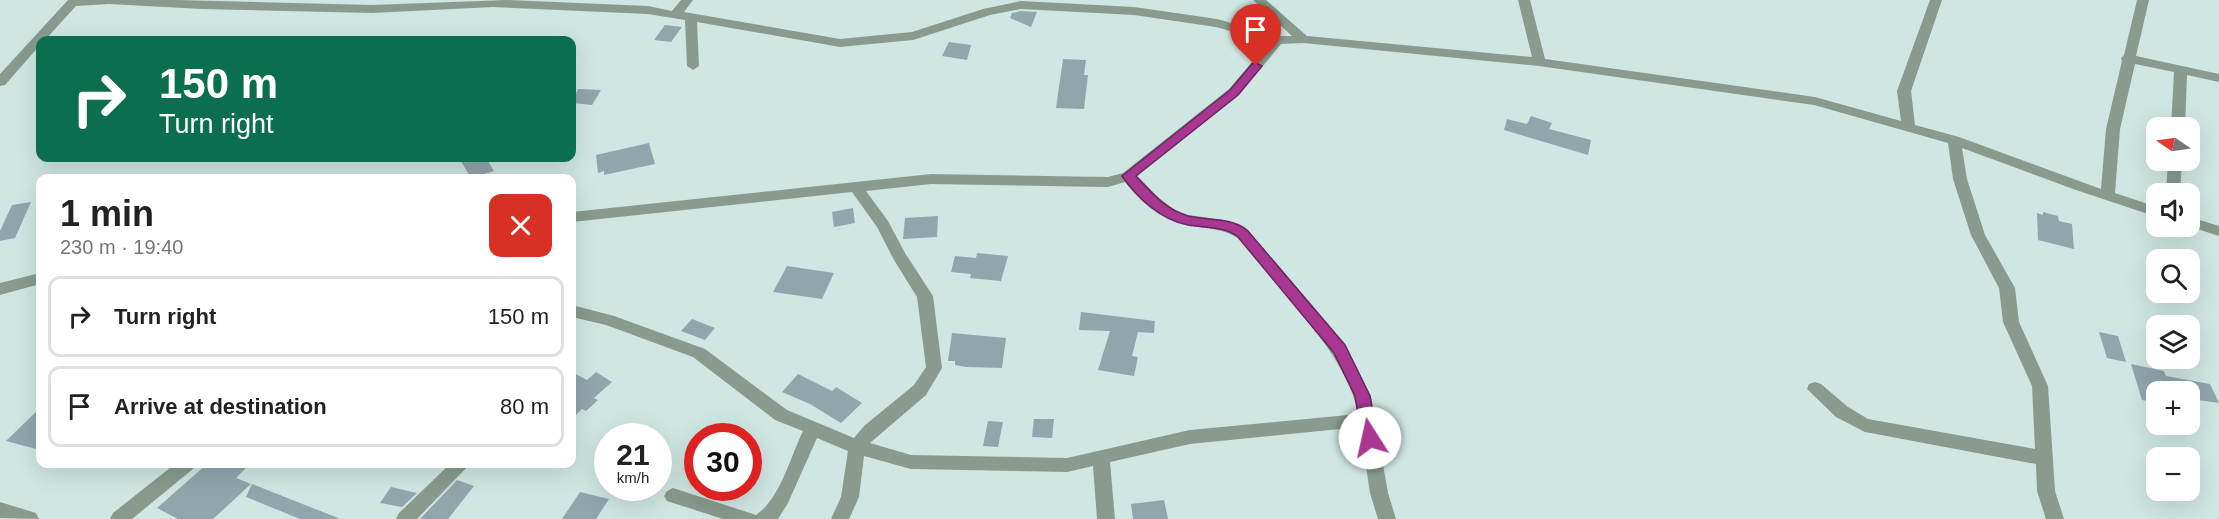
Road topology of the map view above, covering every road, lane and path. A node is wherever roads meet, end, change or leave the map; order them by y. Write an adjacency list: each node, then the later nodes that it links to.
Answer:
1 (687, 0): 7 (street)
2 (1259, 0): 10 (street)
3 (1524, 0): 14 (street)
4 (1936, 0): 20 (street)
5 (2142, 0): 13 (street)
6 (75, 2): 7 (street); 9 (street)
7 (676, 14): 8 (street)
8 (691, 17): 11 (street); 15 (street)
9 (43, 36)
10 (1303, 39): 11 (street); 14 (street)
11 (1277, 40): 22 (street)
12 (36, 44): 18 (street)
13 (2127, 58): 16 (street); 24 (street)
14 (1539, 62): 20 (street)
15 (693, 66)
16 (2181, 70): 17 (street); 19 (street)
17 (2219, 78)
18 (0, 82)
19 (2179, 117)
20 (1909, 128): 21 (street)
21 (1954, 140): 24 (street); 37 (street)
22 (1128, 176): 23 (street); 33 (street)
23 (856, 188): 26 (street); 35 (street)
24 (2108, 195): 25 (street)
25 (2146, 208)
26 (576, 217)
27 (2200, 225): 28 (street)
28 (2219, 231)
29 (36, 280): 30 (street)
30 (0, 289)
31 (576, 312): 34 (street)
32 (1815, 389): 37 (street)
33 (1366, 420): 36 (street); 49 (street)
34 (813, 427): 35 (street); 46 (street)
35 (857, 447): 36 (street); 47 (street)
36 (1101, 457): 48 (street)
37 (2044, 459): 50 (street)
38 (182, 468): 43 (street)
39 (457, 468): 44 (street)
40 (673, 496): 45 (street)
41 (0, 510): 42 (street)
42 (30, 519)
43 (119, 519)
44 (405, 519)
45 (749, 519)
46 (763, 519)
47 (840, 519)
48 (1106, 519)
49 (1387, 519)
50 (2055, 519)

